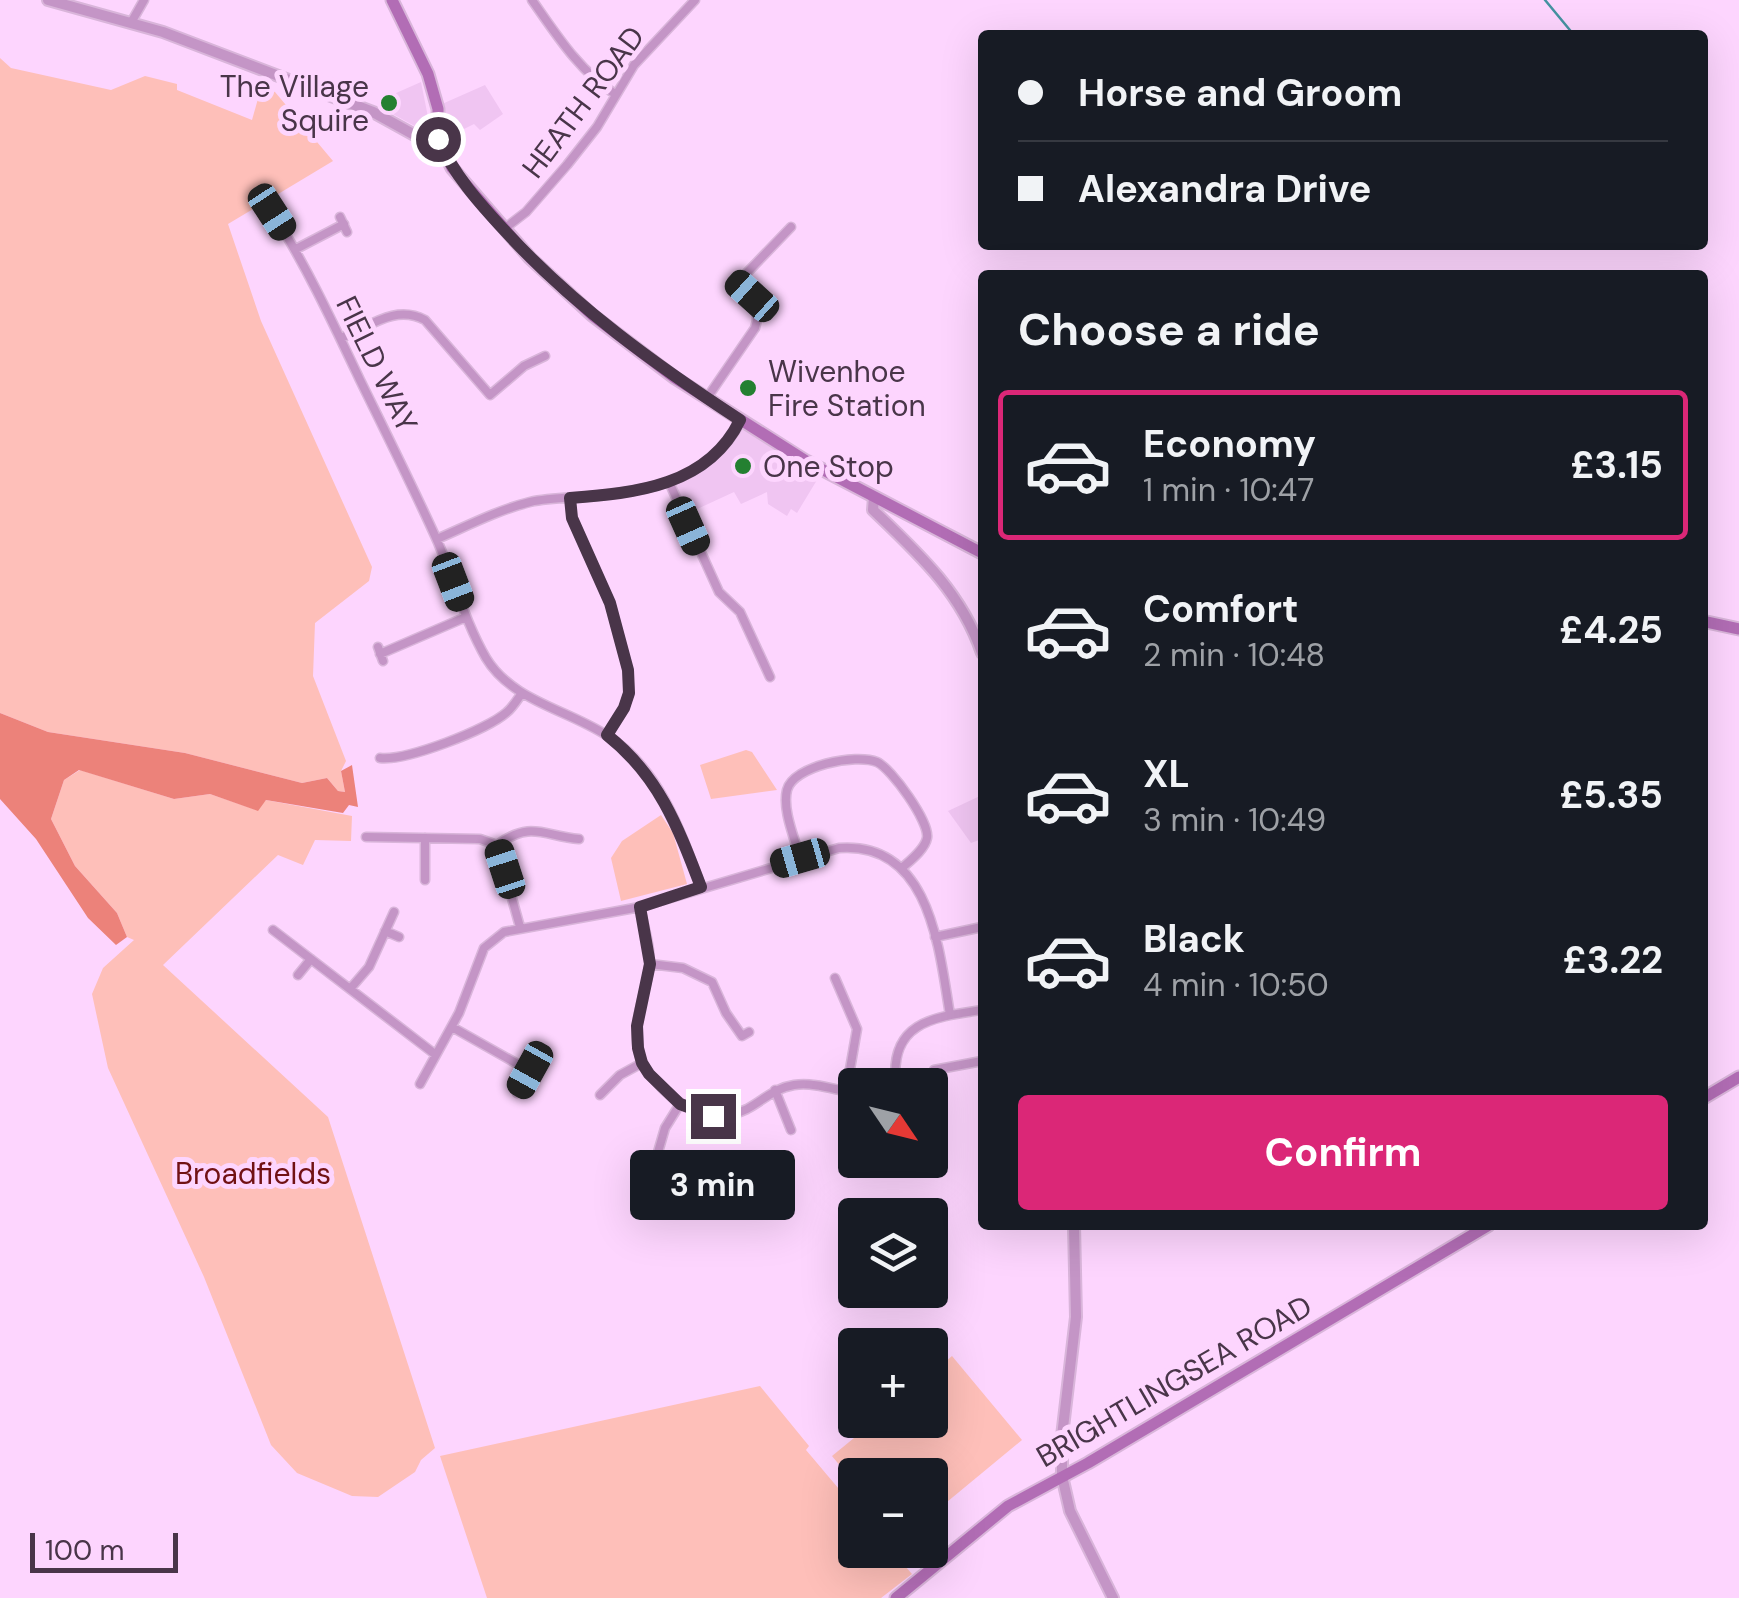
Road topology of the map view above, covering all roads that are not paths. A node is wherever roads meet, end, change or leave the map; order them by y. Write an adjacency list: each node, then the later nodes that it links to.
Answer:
1 (48, 0): 6 (street)
2 (144, 0): 6 (street)
3 (392, 0): 8 (main road)
4 (532, 0): 7 (street)
5 (696, 0): 7 (street, HEATH ROAD)
6 (132, 21): 8 (street)
7 (615, 94): 12 (street, HEATH ROAD)
8 (438, 139): 12 (main road)
9 (272, 212): 13 (street, FIELD WAY)
10 (344, 225): 13 (street)
11 (791, 227): 16 (street)
12 (504, 230): 16 (main road)
13 (296, 248): 14 (street, FIELD WAY)
14 (341, 338): 15 (street); 21 (street, FIELD WAY)
15 (545, 356)
16 (707, 398): 17 (main road)
17 (740, 420): 18 (street); 19 (main road)
18 (668, 482): 20 (street); 28 (street)
19 (874, 497): 22 (main road); 26 (street)
20 (570, 498): 21 (street); 32 (street)
21 (437, 539): 23 (street, FIELD WAY)
22 (978, 550)
23 (466, 617): 27 (street); 31 (street, FIELD WAY)
24 (1708, 622): 25 (main road)
25 (1739, 629)
26 (978, 643)
27 (380, 654)
28 (765, 667): 29 (street); 30 (street)
29 (754, 672)
30 (770, 677)
31 (522, 693): 32 (street); 33 (street)
32 (607, 735): 41 (street)
33 (380, 758)
34 (366, 837): 35 (street)
35 (425, 838): 37 (street); 40 (street)
36 (579, 840): 37 (street)
37 (497, 845): 44 (street)
38 (800, 858): 39 (street); 39 (street); 41 (street)
39 (903, 868): 49 (street)
40 (424, 880)
41 (701, 887): 42 (street)
42 (640, 907): 44 (street); 51 (street)
43 (394, 912): 47 (street)
44 (520, 928): 57 (street)
45 (978, 928): 49 (street)
46 (273, 930): 50 (street)
47 (385, 931): 48 (street); 54 (street)
48 (400, 937)
49 (935, 938): 56 (street)
50 (311, 960): 52 (street); 54 (street)
51 (650, 964): 58 (street); 62 (street)
52 (298, 975)
53 (835, 978): 63 (street)
54 (350, 990): 60 (street)
55 (978, 1011): 56 (street)
56 (950, 1015): 64 (street)
57 (452, 1027): 60 (street); 66 (street)
58 (749, 1032)
59 (539, 1054): 66 (street)
60 (436, 1055): 68 (street)
61 (978, 1062): 65 (street)
62 (642, 1063): 72 (street); 74 (street)
63 (853, 1068)
64 (894, 1068)
65 (945, 1068)
66 (530, 1070): 71 (street)
67 (1739, 1077): 73 (main road)
68 (420, 1084)
69 (775, 1090): 70 (street); 74 (street); 75 (street)
70 (838, 1090)
71 (518, 1093)
72 (600, 1095)
73 (1708, 1095)
74 (680, 1104): 76 (street)
75 (791, 1130)
76 (656, 1158)
77 (1074, 1230): 79 (street)
78 (1480, 1230): 79 (main road, BRIGHTLINGSEA ROAD)
79 (1062, 1476): 80 (main road, BRIGHTLINGSEA ROAD); 81 (street)
80 (896, 1598)
81 (1113, 1598)

